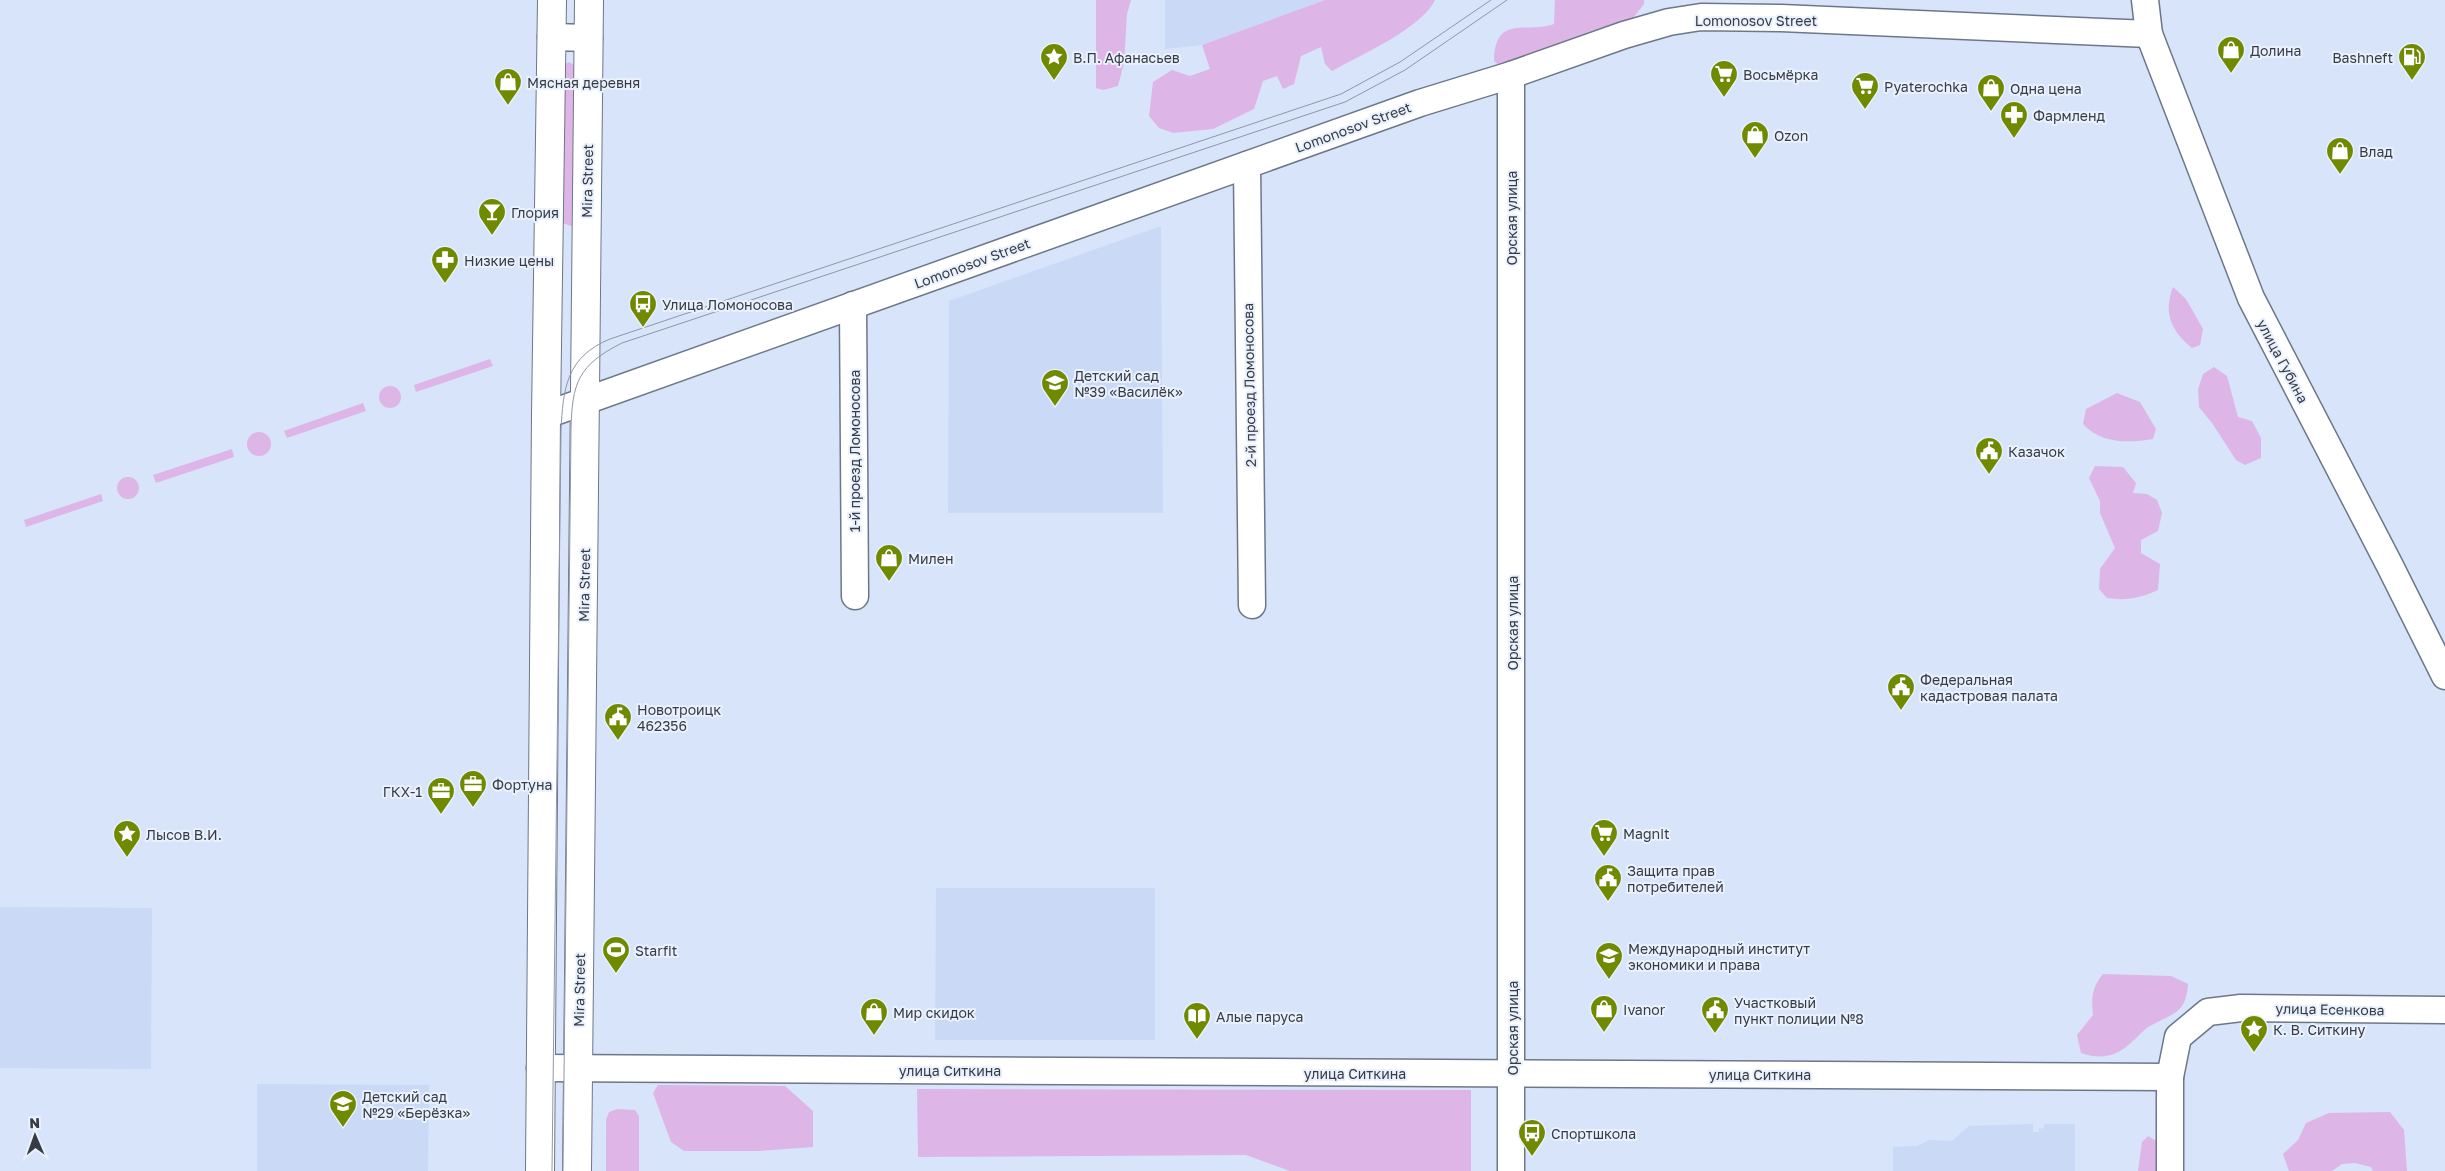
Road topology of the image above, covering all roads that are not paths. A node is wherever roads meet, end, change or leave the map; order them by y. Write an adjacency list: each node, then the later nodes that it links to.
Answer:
1 (552, 0): 5 (main road)
2 (589, 0): 6 (main road, Mira Street)
3 (2145, 0): 4 (street)
4 (2149, 34): 7 (street, Lomonosov Street); 14 (street, улица Губина)
5 (551, 37): 6 (street); 11 (main road)
6 (589, 38): 10 (main road, Mira Street)
7 (1511, 76): 8 (street, Lomonosov Street); 18 (street, Орская улица)
8 (1247, 165): 9 (street, Lomonosov Street); 13 (street, 2-й проезд Ломоносова)
9 (853, 306): 10 (street, Lomonosov Street); 12 (street, 1-й проезд Ломоносова)
10 (586, 401): 11 (street); 17 (main road, Mira Street)
11 (546, 415): 16 (main road)
12 (855, 596)
13 (1252, 605)
14 (2445, 676)
15 (2445, 1010): 19 (street, улица Есенкова)
16 (540, 1068): 17 (street, улица Ситкина); 20 (main road)
17 (578, 1069): 18 (street, улица Ситкина); 21 (main road, Mira Street)
18 (1512, 1073): 19 (street, улица Ситкина); 22 (street, Орская улица)
19 (2170, 1076): 23 (street, улица Есенкова)
20 (540, 1171)
21 (577, 1171)
22 (1511, 1171)
23 (2170, 1171)

